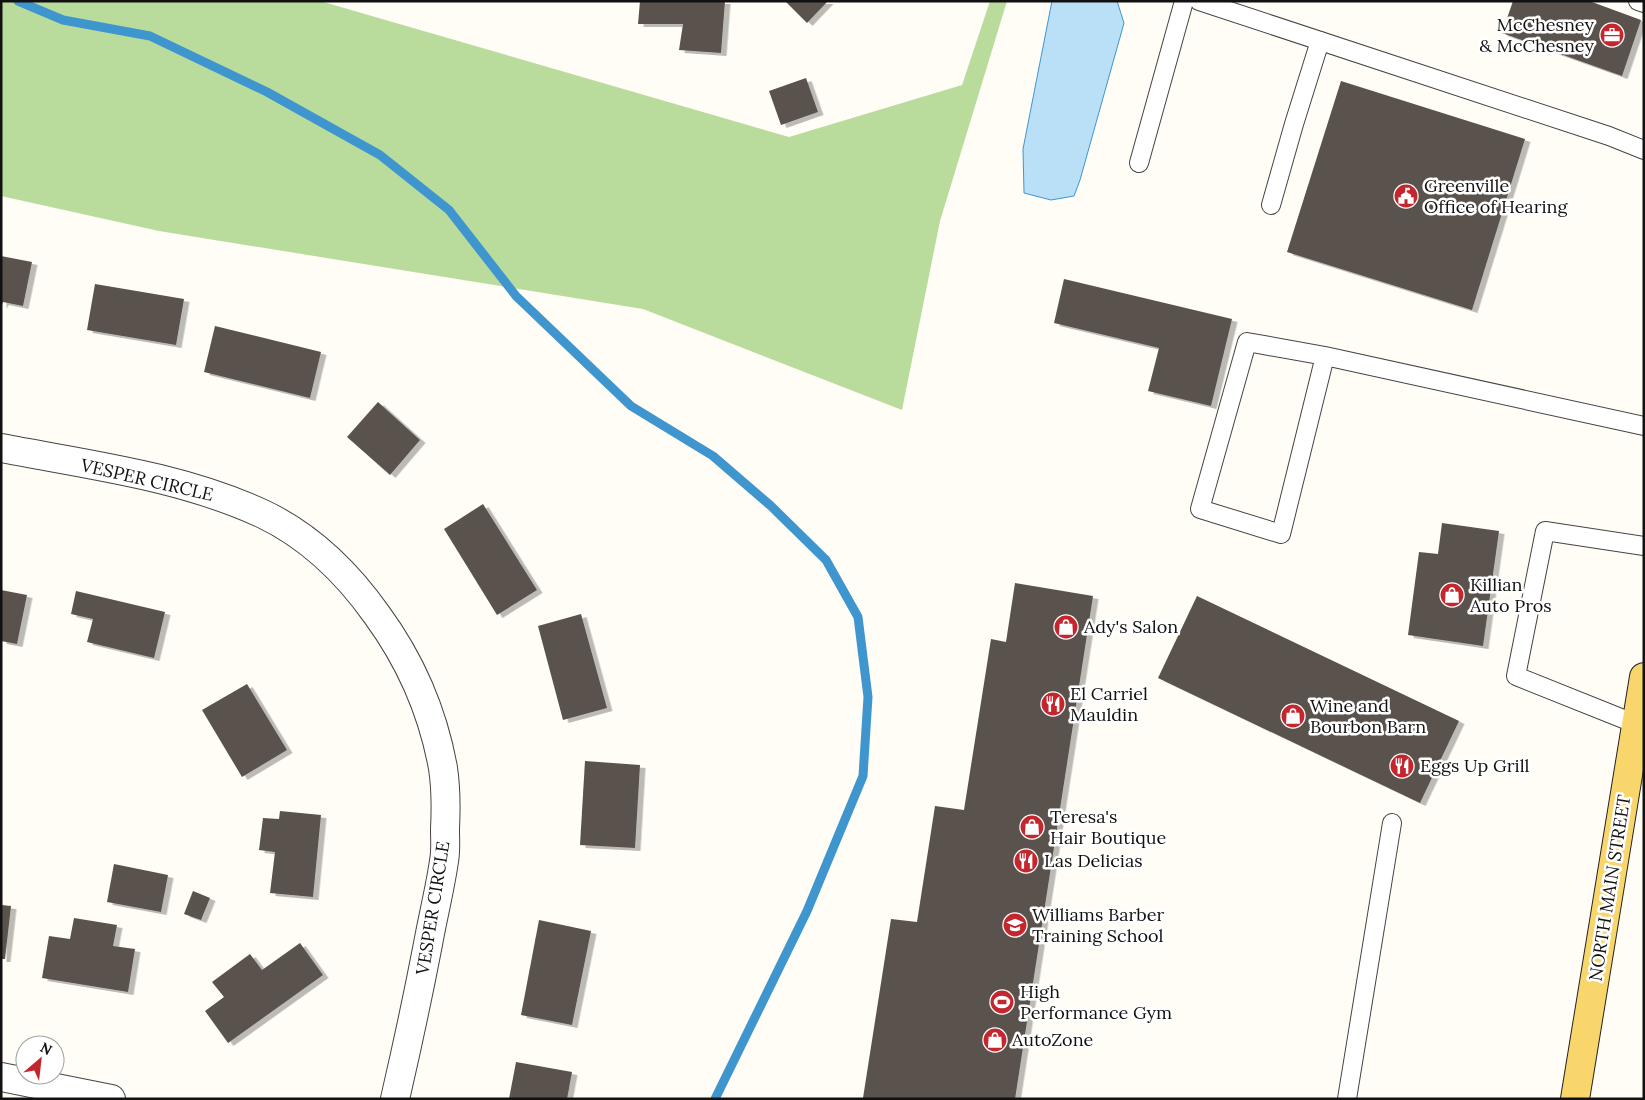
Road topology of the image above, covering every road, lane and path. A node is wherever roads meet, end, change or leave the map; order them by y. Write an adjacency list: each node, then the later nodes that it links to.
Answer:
1 (1184, 1): 7 (lane)
2 (1199, 1): 5 (lane)
3 (1638, 1): 4 (lane)
4 (1644, 3)
5 (1320, 41): 6 (lane); 8 (lane)
6 (1644, 150)
7 (1139, 163)
8 (1271, 205)
9 (1325, 356): 9 (lane); 10 (lane)
10 (1644, 426)
11 (1, 448): 18 (street, VESPER CIRCLE)
12 (1644, 546): 14 (lane)
13 (1644, 677): 14 (main road, NORTH MAIN STREET)
14 (1636, 724): 20 (main road, NORTH MAIN STREET)
15 (1392, 823): 19 (lane)
16 (1, 1077): 17 (street)
17 (111, 1099)
18 (394, 1099)
19 (1347, 1099)
20 (1575, 1099)

